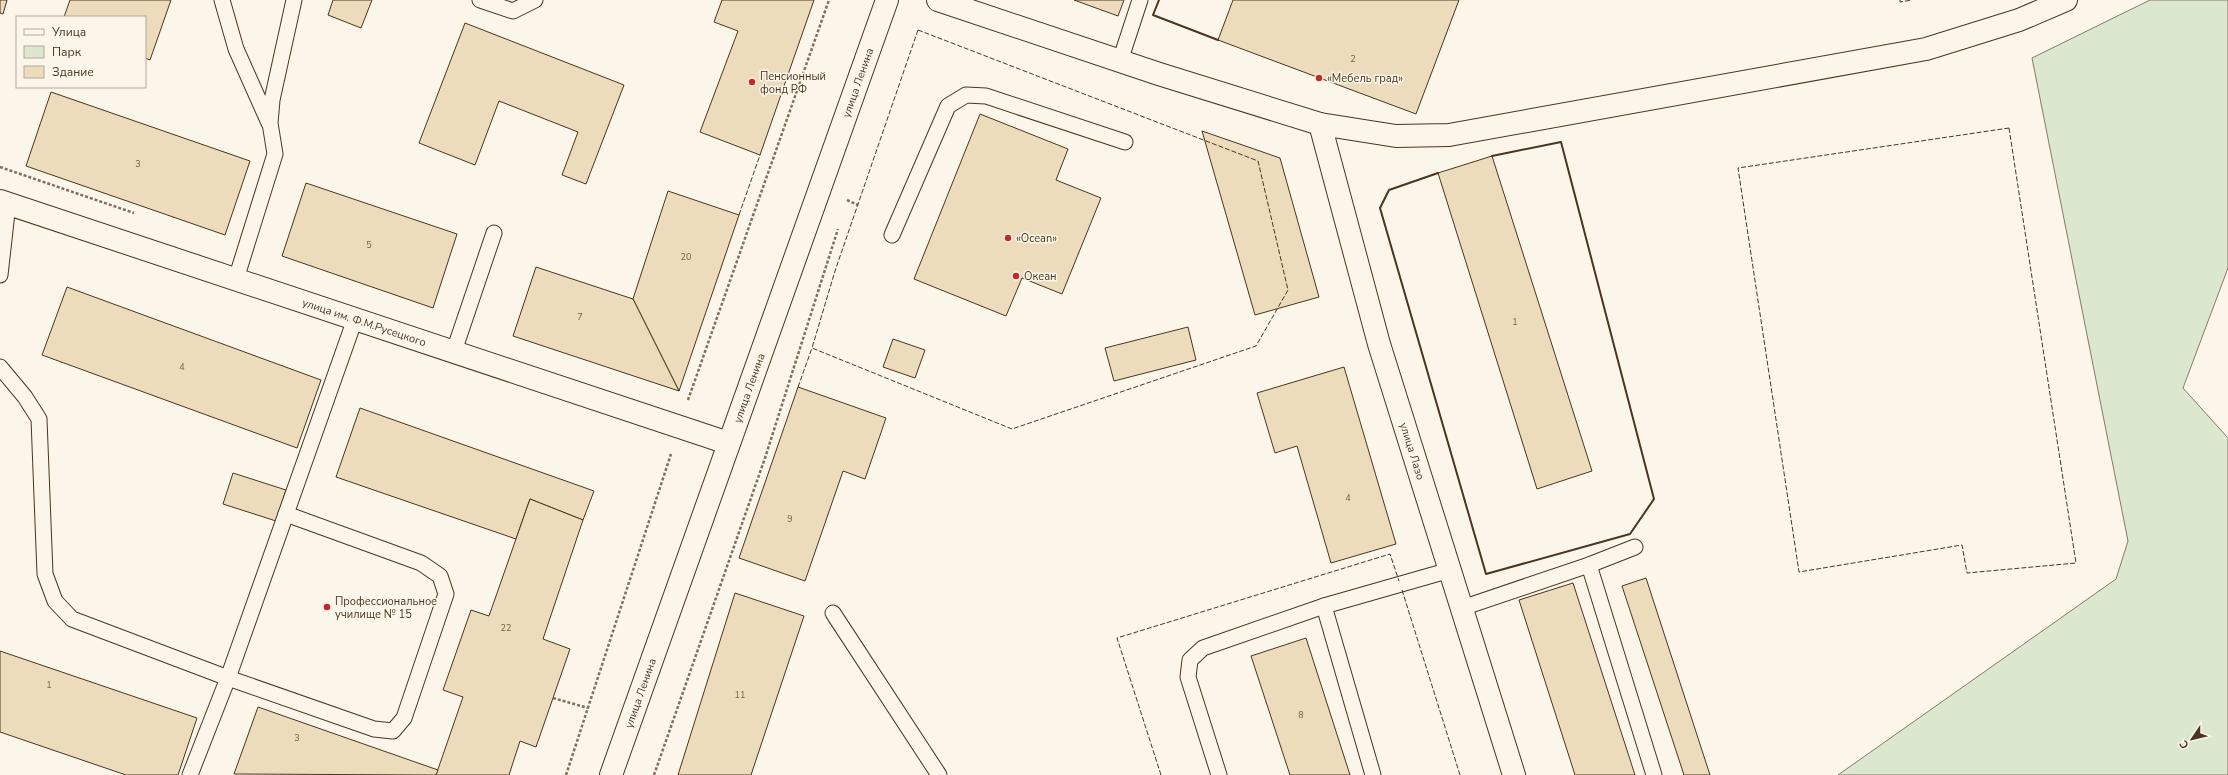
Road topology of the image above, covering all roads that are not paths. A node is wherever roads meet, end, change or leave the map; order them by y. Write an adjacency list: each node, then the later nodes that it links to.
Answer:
1 (222, 0): 10 (lane)
2 (294, 0): 10 (lane)
3 (480, 0): 4 (lane)
4 (534, 0)
5 (886, 0): 21 (street, улица Ленина)
6 (938, 0): 9 (street)
7 (1140, 0): 9 (lane)
8 (2066, 0): 11 (street)
9 (1120, 61): 11 (street)
10 (270, 124): 17 (lane)
11 (1320, 124): 25 (street, улица Лазо)
12 (1125, 142): 15 (lane)
13 (4, 202): 16 (lane); 17 (street, улица им. Ф.М.Русецкого)
14 (494, 233): 19 (lane)
15 (892, 235)
16 (0, 275)
17 (236, 279): 18 (street, улица им. Ф.М.Русецкого)
18 (355, 319): 19 (street, улица им. Ф.М.Русецкого); 22 (lane)
19 (454, 352): 21 (street, улица им. Ф.М.Русецкого)
20 (0, 367): 29 (lane)
21 (728, 443): 31 (street, улица Ленина)
22 (286, 514): 29 (lane); 29 (lane)
23 (1635, 547): 24 (lane)
24 (1589, 565): 27 (lane); 36 (lane)
25 (1450, 570): 26 (lane); 27 (street, улица Лазо)
26 (1324, 606): 33 (lane); 34 (lane)
27 (1462, 608): 35 (street, улица Лазо)
28 (833, 613): 32 (lane)
29 (228, 678): 30 (lane)
30 (190, 775)
31 (611, 775)
32 (939, 775)
33 (1219, 775)
34 (1373, 775)
35 (1514, 775)
36 (1654, 775)

